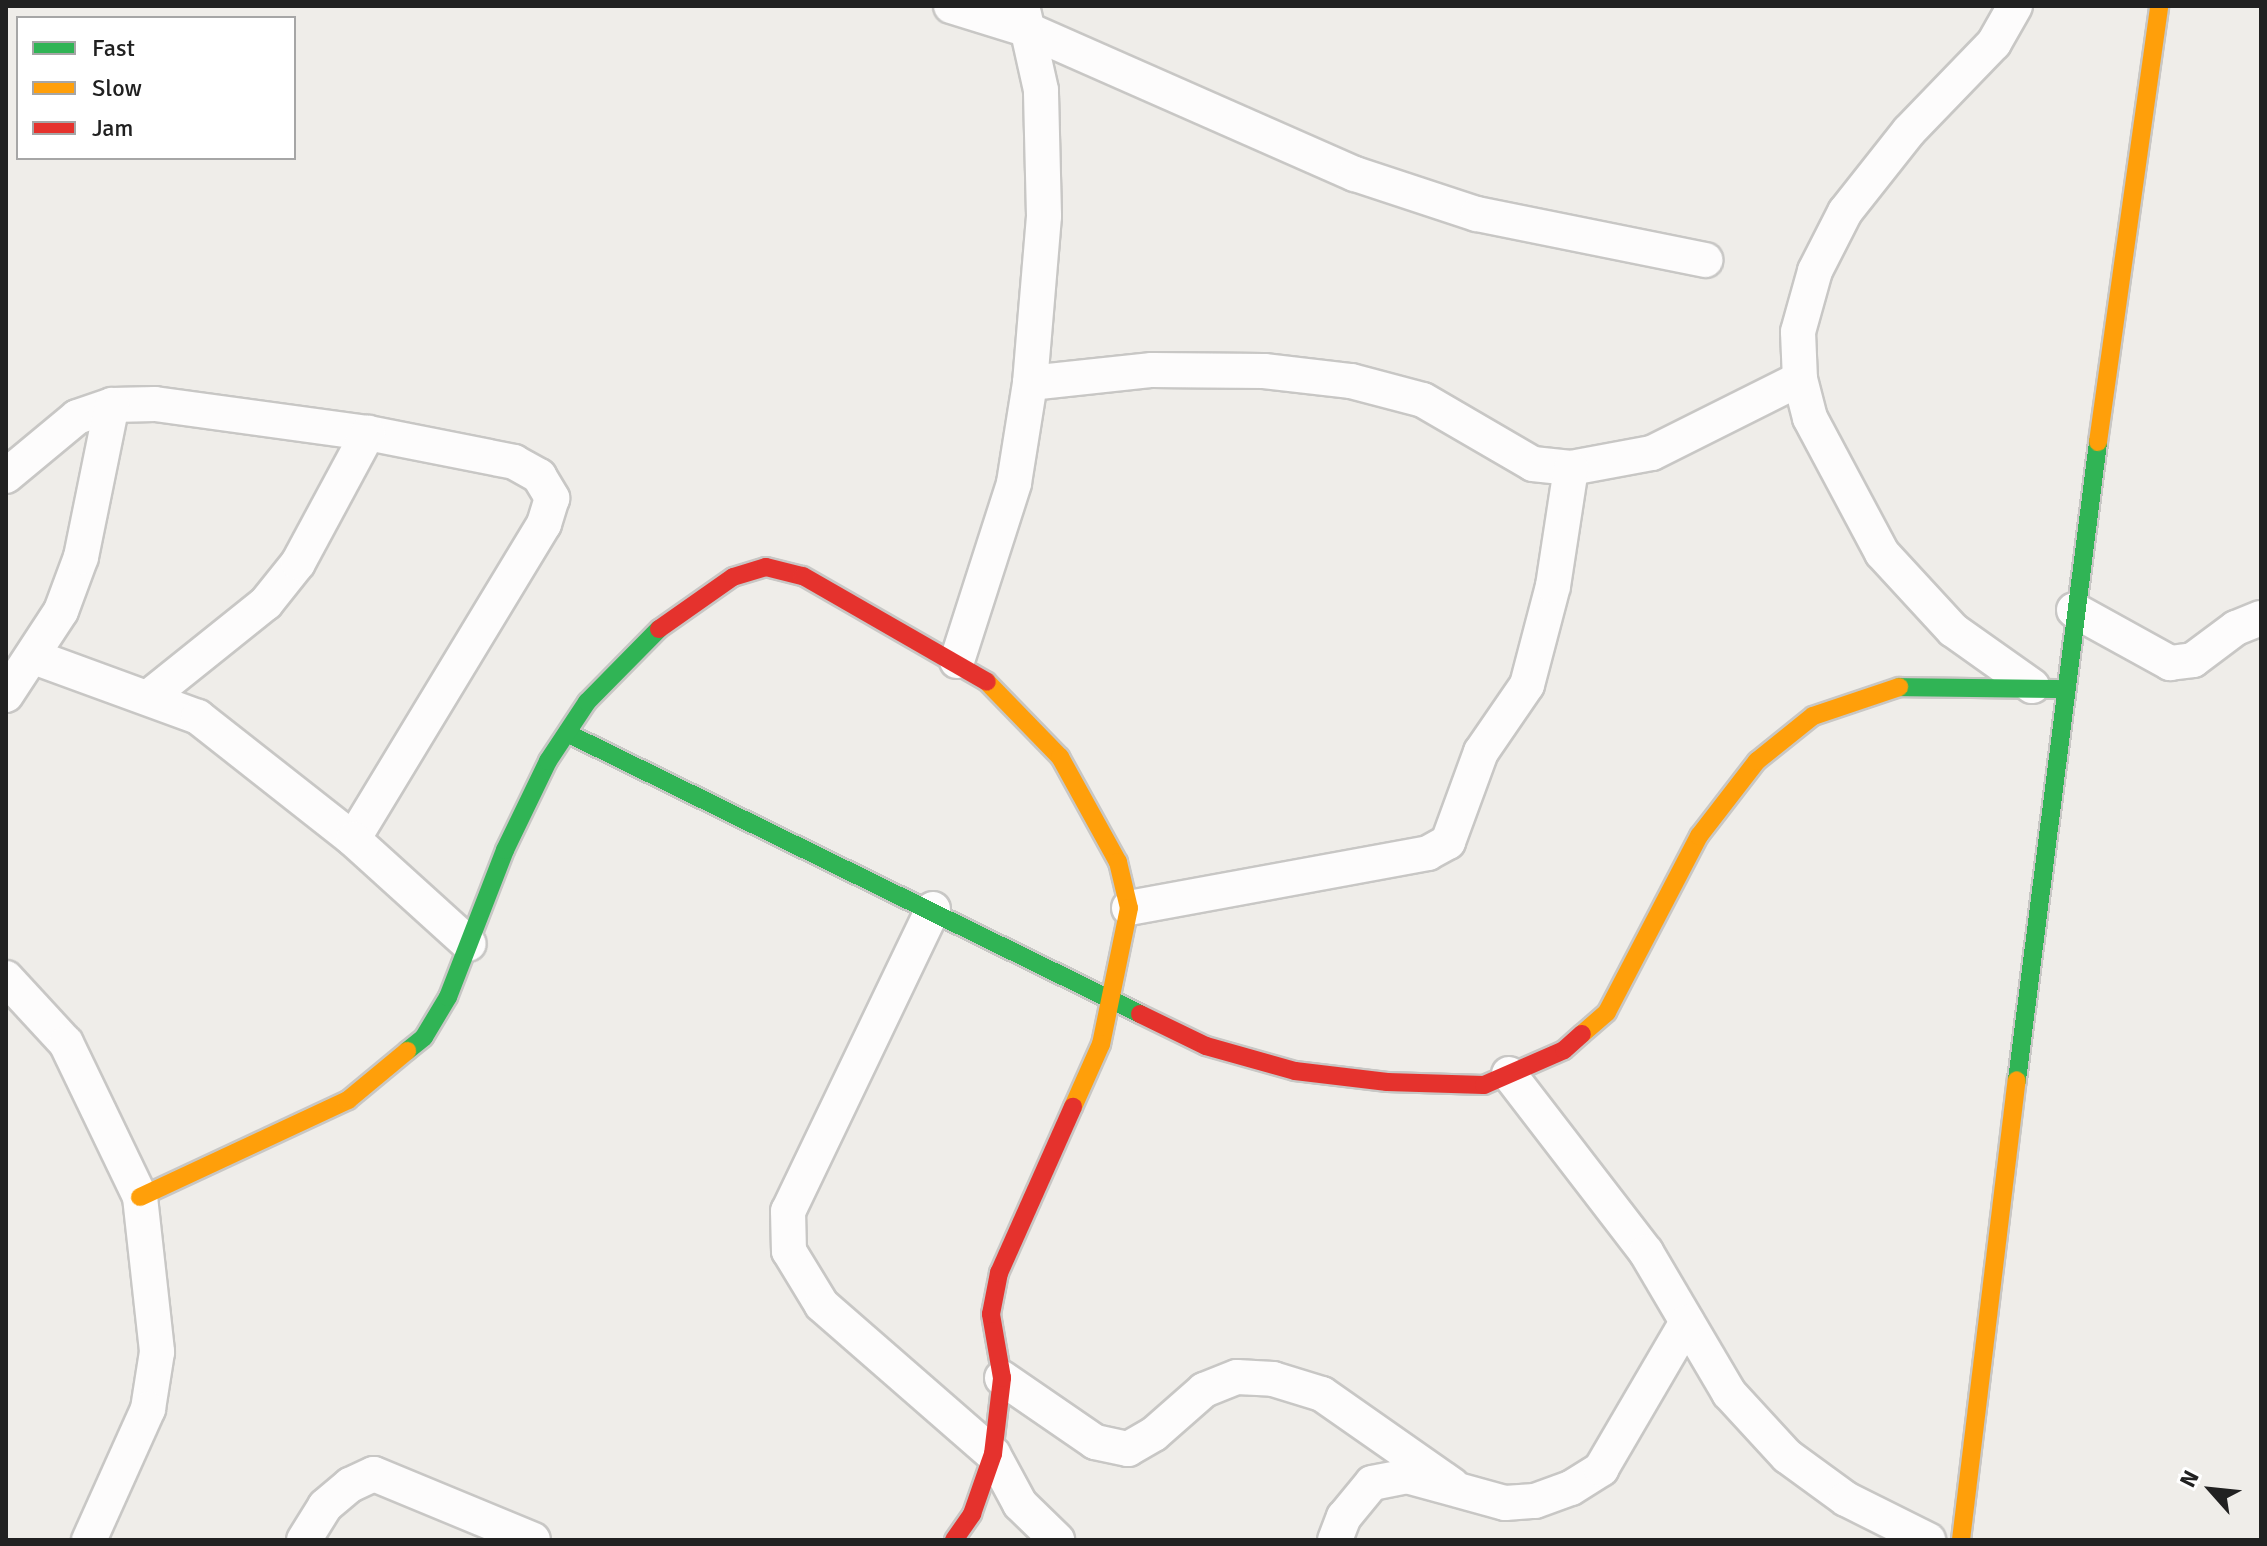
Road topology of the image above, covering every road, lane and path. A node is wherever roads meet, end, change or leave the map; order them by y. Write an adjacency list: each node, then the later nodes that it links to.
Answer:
1 (951, 6): 4 (street)
2 (2015, 6): 6 (street)
3 (2159, 6): 12 (street)
4 (1025, 18): 5 (street); 7 (street)
5 (1705, 260)
6 (1800, 379): 10 (street); 16 (street)
7 (1030, 383): 10 (street); 15 (street)
8 (112, 405): 9 (street); 11 (street); 14 (street)
9 (368, 433): 18 (street); 20 (street)
10 (1571, 468): 21 (street)
11 (6, 476)
12 (2074, 610): 13 (street); 16 (street)
13 (2261, 618)
14 (34, 657): 17 (street); 18 (street)
15 (957, 661): 19 (street); 21 (street)
16 (2049, 687): 26 (street); 39 (street)
17 (6, 695)
18 (150, 696): 20 (street)
19 (567, 733): 22 (street); 23 (street)
20 (353, 839): 23 (street)
21 (1129, 908): 25 (street)
22 (933, 909): 25 (street); 30 (street)
23 (469, 944): 27 (street)
24 (6, 978): 27 (street)
25 (1112, 1003): 26 (street); 29 (street)
26 (1509, 1074): 28 (street)
27 (140, 1197): 32 (street)
28 (1687, 1322): 31 (street); 38 (street)
29 (1002, 1378): 30 (street); 31 (street)
30 (993, 1454): 35 (street); 36 (street)
31 (1452, 1485): 37 (street)
32 (89, 1540)
33 (304, 1540): 34 (street)
34 (533, 1540)
35 (954, 1540)
36 (1057, 1540)
37 (1335, 1540)
38 (1928, 1540)
39 (1961, 1540)

